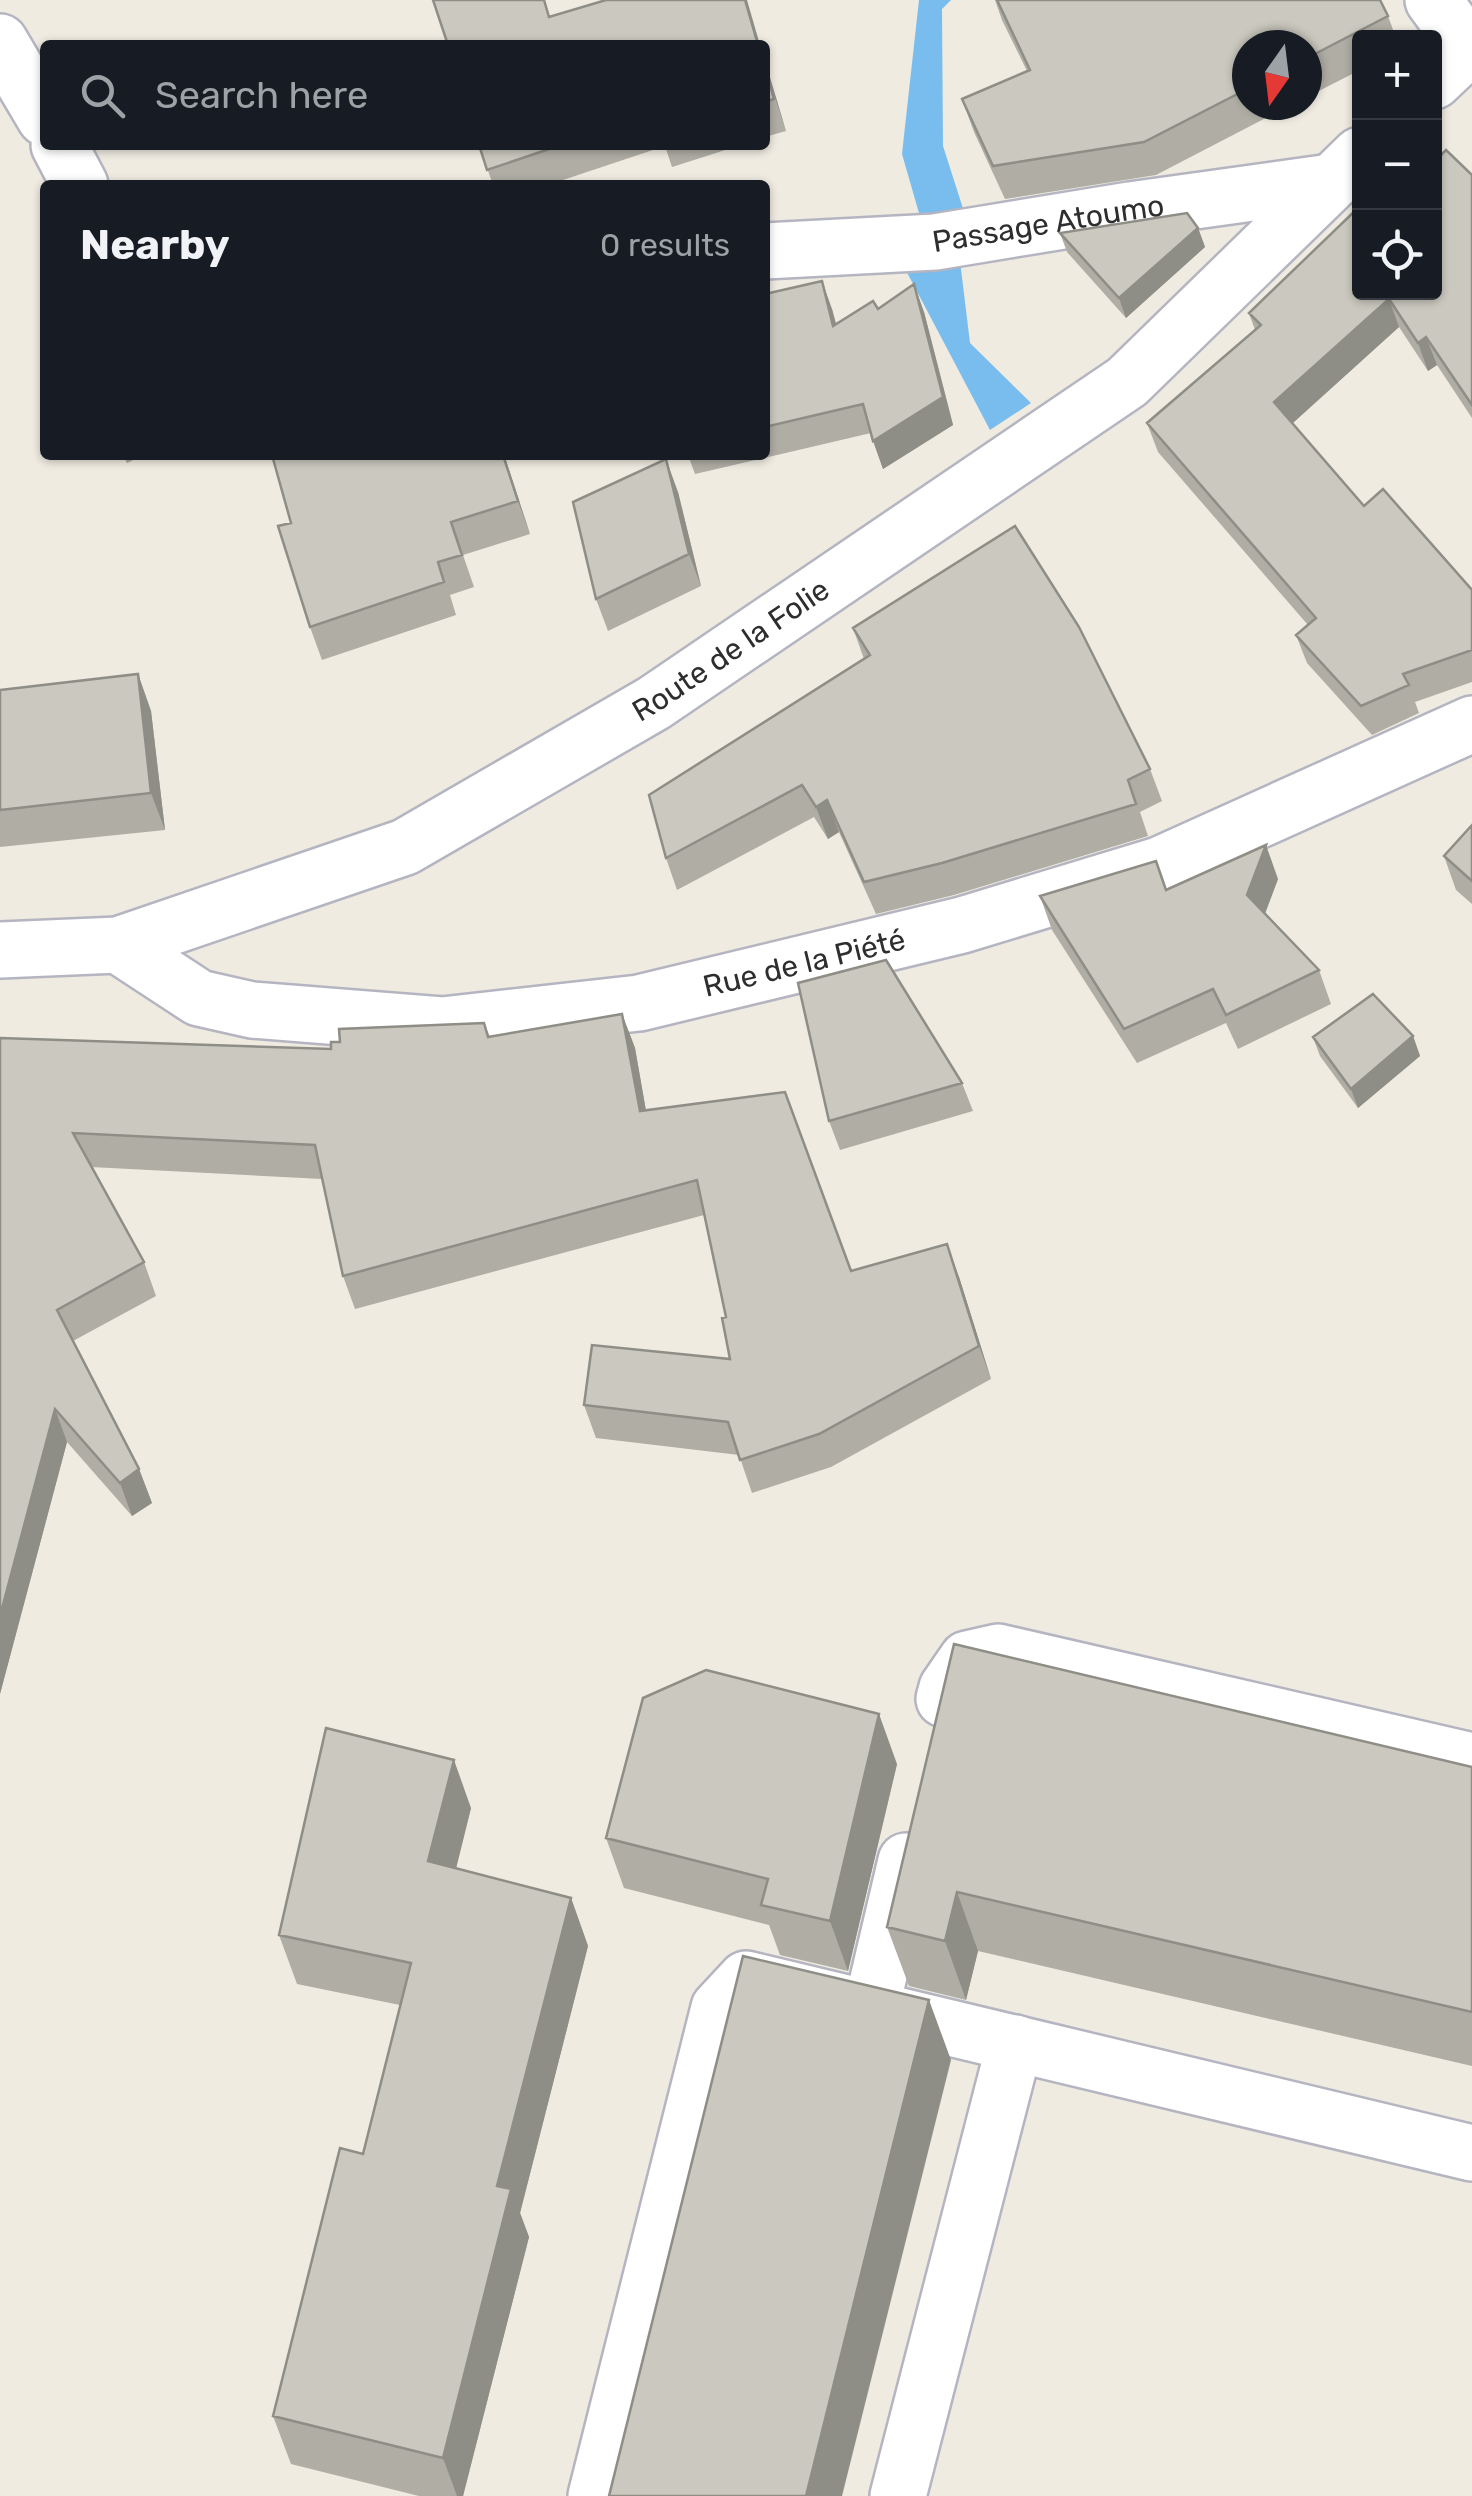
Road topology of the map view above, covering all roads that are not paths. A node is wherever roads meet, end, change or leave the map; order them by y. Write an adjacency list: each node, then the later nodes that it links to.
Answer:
1 (1433, 0): 3 (street)
2 (0, 42): 4 (street)
3 (1458, 58)
4 (40, 110)
5 (62, 150): 7 (street)
6 (1346, 168): 8 (street, Passage Atoumo); 10 (street, Route de la Folie)
7 (77, 180)
8 (770, 250)
9 (1472, 724): 10 (street, Rue de la Piété)
10 (118, 946): 11 (street, Route de la Folie)
11 (0, 950)
12 (934, 1744): 13 (street)
13 (1472, 1760)
14 (916, 1820): 15 (street)
15 (871, 2008): 16 (street); 18 (street)
16 (1015, 2043): 17 (street); 19 (street)
17 (1472, 2153)
18 (596, 2496)
19 (898, 2496)

